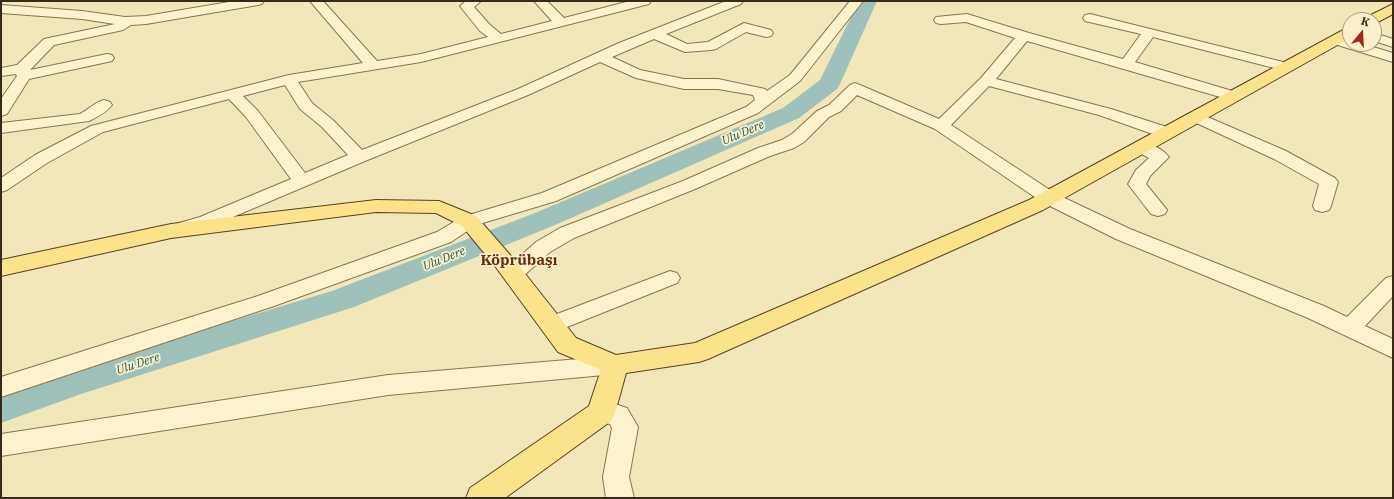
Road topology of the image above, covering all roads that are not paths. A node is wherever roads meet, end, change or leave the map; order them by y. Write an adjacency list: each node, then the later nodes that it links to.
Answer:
1 (258, 1): 12 (street)
2 (316, 1): 27 (street)
3 (475, 1): 20 (street)
4 (540, 1): 14 (street)
5 (644, 1): 14 (street)
6 (737, 1): 17 (street)
7 (857, 1): 36 (street)
8 (1393, 8): 10 (main road)
9 (1, 9): 12 (street)
10 (1382, 14)
11 (1090, 18): 15 (street)
12 (132, 20): 31 (street)
13 (941, 20): 18 (street)
14 (561, 22): 20 (street)
15 (1150, 32): 28 (street); 29 (street)
16 (766, 33): 17 (street)
17 (655, 34): 24 (street)
18 (1024, 36): 28 (street); 33 (street)
19 (1342, 37): 29 (main road)
20 (499, 39): 27 (street)
21 (1382, 40): 22 (street)
22 (1393, 43)
23 (1379, 52): 26 (street)
24 (601, 56): 36 (street); 45 (street)
25 (107, 58): 31 (street)
26 (1393, 58)
27 (373, 64): 32 (street)
28 (1126, 64): 35 (street)
29 (1286, 67): 35 (main road)
30 (1, 72): 31 (street)
31 (23, 73): 38 (street)
32 (289, 79): 34 (street); 45 (street)
33 (986, 81): 41 (street); 43 (street)
34 (232, 94): 40 (street); 46 (street)
35 (1234, 96): 39 (main road)
36 (763, 100): 51 (street)
37 (104, 105): 40 (street)
38 (1, 111)
39 (1196, 117): 43 (main road); 49 (street)
40 (92, 122): 42 (street); 47 (street)
41 (941, 126): 48 (street); 53 (street)
42 (1, 128)
43 (1167, 133): 44 (main road)
44 (1142, 147): 48 (main road); 50 (street)
45 (359, 157): 46 (street)
46 (302, 181): 52 (street)
47 (1, 186)
48 (1049, 198): 58 (street); 60 (main road)
49 (1322, 206)
50 (1158, 210)
51 (469, 221): 52 (main road); 53 (main road); 61 (street)
52 (171, 231): 54 (main road)
53 (508, 267): 57 (main road)
54 (1, 268)
55 (670, 278): 57 (street)
56 (1393, 284): 58 (street)
57 (552, 325): 60 (main road)
58 (1350, 328): 59 (street)
59 (1393, 349)
60 (615, 365): 62 (main road); 63 (street)
61 (1, 387)
62 (601, 413): 64 (main road); 65 (street)
63 (1, 445)
64 (481, 498)
65 (620, 498)

